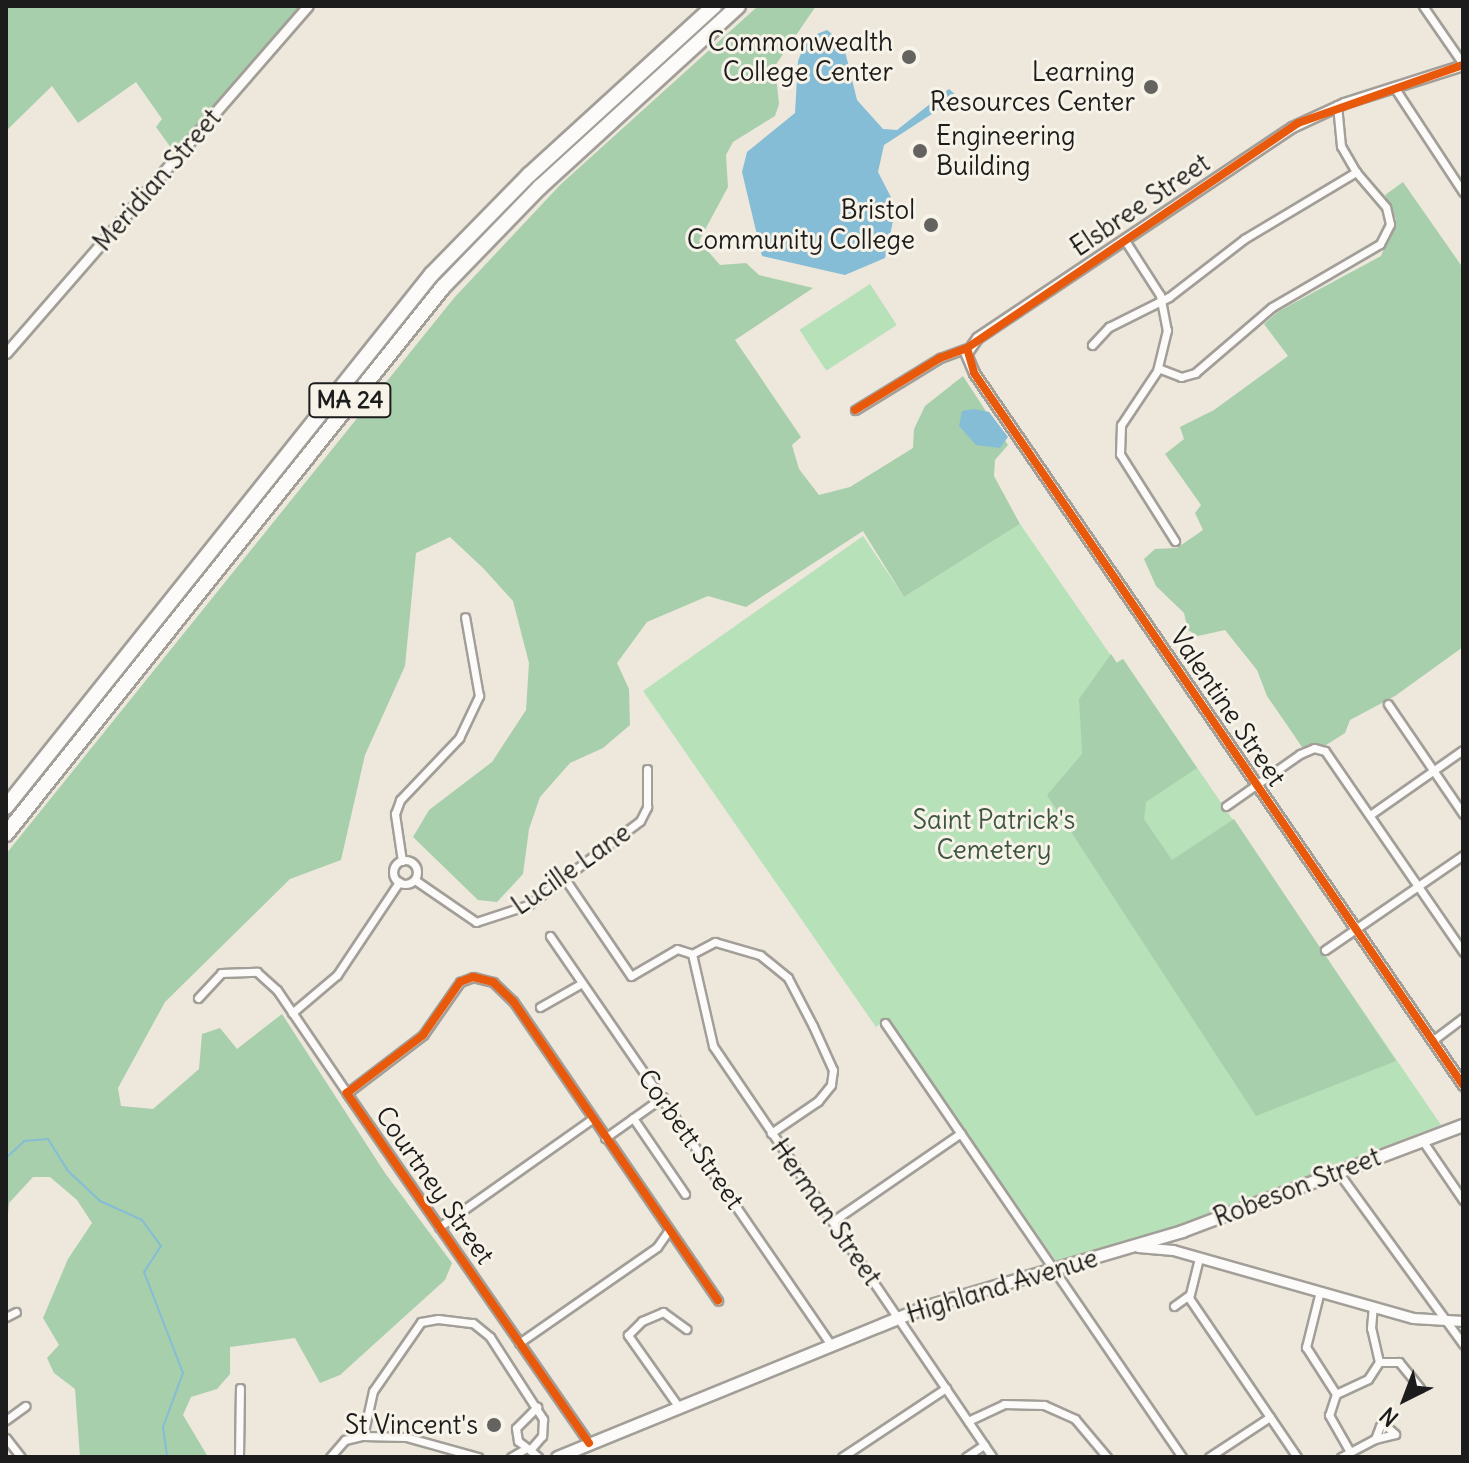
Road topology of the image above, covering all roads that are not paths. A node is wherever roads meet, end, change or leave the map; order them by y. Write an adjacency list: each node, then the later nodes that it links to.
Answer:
1 (308, 6): 14 (street, Meridian Street)
2 (714, 6): 25 (highway, MA 24)
3 (738, 6): 28 (highway, MA 24)
4 (1423, 6): 5 (street)
5 (1463, 64): 6 (street, Elsbree Street)
6 (1394, 87): 7 (street, Elsbree Street); 9 (street)
7 (1337, 105): 8 (street); 10 (street, Elsbree Street)
8 (1356, 172): 11 (street); 15 (street)
9 (1463, 192)
10 (1124, 239): 11 (street); 13 (street, Elsbree Street)
11 (1162, 299): 12 (street); 15 (street)
12 (1092, 345)
13 (967, 348): 16 (street, Elsbree Street); 23 (street, Valentine Street)
14 (6, 353)
15 (1158, 368): 17 (street)
16 (855, 410)
17 (1175, 541)
18 (465, 617): 30 (street)
19 (1388, 704): 22 (street)
20 (1463, 750): 22 (street)
21 (647, 769): 31 (street, Lucille Lane)
22 (1434, 770): 26 (street); 27 (street)
23 (1257, 786): 24 (street); 27 (street); 35 (street, Valentine Street)
24 (1226, 806)
25 (6, 807)
26 (1463, 814)
27 (1370, 815): 34 (street)
28 (6, 834)
29 (1463, 855): 34 (street)
30 (402, 861): 32 (street, Lucille Lane); 33 (street)
31 (565, 879): 32 (street, Lucille Lane); 40 (street)
32 (415, 880): 33 (street)
33 (399, 882): 44 (street)
34 (1419, 887): 35 (street); 37 (street)
35 (1356, 929): 38 (street); 47 (street, Valentine Street)
36 (550, 936): 41 (street, Corbett Street)
37 (1460, 940): 39 (street)
38 (1325, 950)
39 (1463, 952)
40 (692, 954): 54 (street, Herman Street); 54 (street)
41 (582, 983): 43 (street); 50 (street, Corbett Street)
42 (198, 998): 44 (street, Courtney Street)
43 (540, 1007)
44 (292, 1013): 49 (street, Courtney Street)
45 (1463, 1018): 47 (street)
46 (885, 1023): 55 (street)
47 (1432, 1041): 48 (street, Valentine Street)
48 (1463, 1085)
49 (347, 1093): 52 (street, Courtney Street); 62 (street, Courtney Street)
50 (663, 1097): 51 (street); 79 (street, Corbett Street)
51 (633, 1118): 56 (street); 59 (street)
52 (592, 1119): 56 (street); 62 (street)
53 (1463, 1125): 57 (main road, Robeson Street)
54 (771, 1133): 61 (street, Herman Street)
55 (961, 1133): 61 (street); 66 (street)
56 (605, 1138): 63 (street)
57 (1422, 1140): 58 (main road, Robeson Street); 60 (street)
58 (1338, 1172): 64 (main road, Robeson Street); 76 (street)
59 (685, 1194)
60 (1463, 1200)
61 (833, 1221): 73 (street, Herman Street)
62 (439, 1227): 78 (street, Courtney Street)
63 (668, 1231): 69 (street); 78 (street)
64 (1131, 1247): 65 (street, Highland Avenue); 66 (main road, Highland Avenue)
65 (1199, 1258): 67 (street, Highland Avenue); 68 (street)
66 (1054, 1270): 73 (main road, Highland Avenue); 110 (street)
67 (1320, 1291): 71 (street, Highland Avenue); 85 (street)
68 (1188, 1296): 70 (street); 89 (street)
69 (718, 1300)
70 (1174, 1306)
71 (1373, 1307): 76 (street, Highland Avenue); 81 (street)
72 (16, 1312): 74 (street)
73 (898, 1316): 79 (main road, Highland Avenue); 83 (street, Herman Street)
74 (6, 1317)
75 (1463, 1321): 76 (street, Highland Avenue)
76 (1446, 1322): 80 (street)
77 (686, 1329): 87 (street)
78 (519, 1343): 95 (street, Courtney Street)
79 (830, 1343): 87 (main road, Highland Avenue)
80 (1463, 1344)
81 (1379, 1362): 84 (street); 85 (street)
82 (240, 1388): 100 (street)
83 (946, 1388): 91 (street, Herman Street); 106 (street)
84 (1420, 1388)
85 (1336, 1394): 98 (street)
86 (25, 1406): 90 (street)
87 (678, 1406): 95 (main road, Highland Avenue)
88 (537, 1407): 92 (street); 97 (street); 97 (street)
89 (1270, 1417): 111 (street); 112 (street)
90 (6, 1420)
91 (968, 1421): 96 (street, Herman Street); 109 (street)
92 (363, 1436): 101 (street); 102 (street)
93 (6, 1438): 99 (street)
94 (1375, 1439): 98 (street)
95 (589, 1443): 105 (main road, Highland Avenue)
96 (984, 1445): 107 (street); 108 (street, Herman Street)
97 (528, 1450): 103 (street); 104 (street)
98 (1349, 1450): 113 (street)
99 (21, 1457)
100 (239, 1457)
101 (330, 1457)
102 (478, 1457)
103 (511, 1457)
104 (538, 1457)
105 (557, 1457)
106 (842, 1457)
107 (966, 1457)
108 (992, 1457)
109 (1107, 1457)
110 (1182, 1457)
111 (1209, 1457)
112 (1297, 1457)
113 (1341, 1457)

